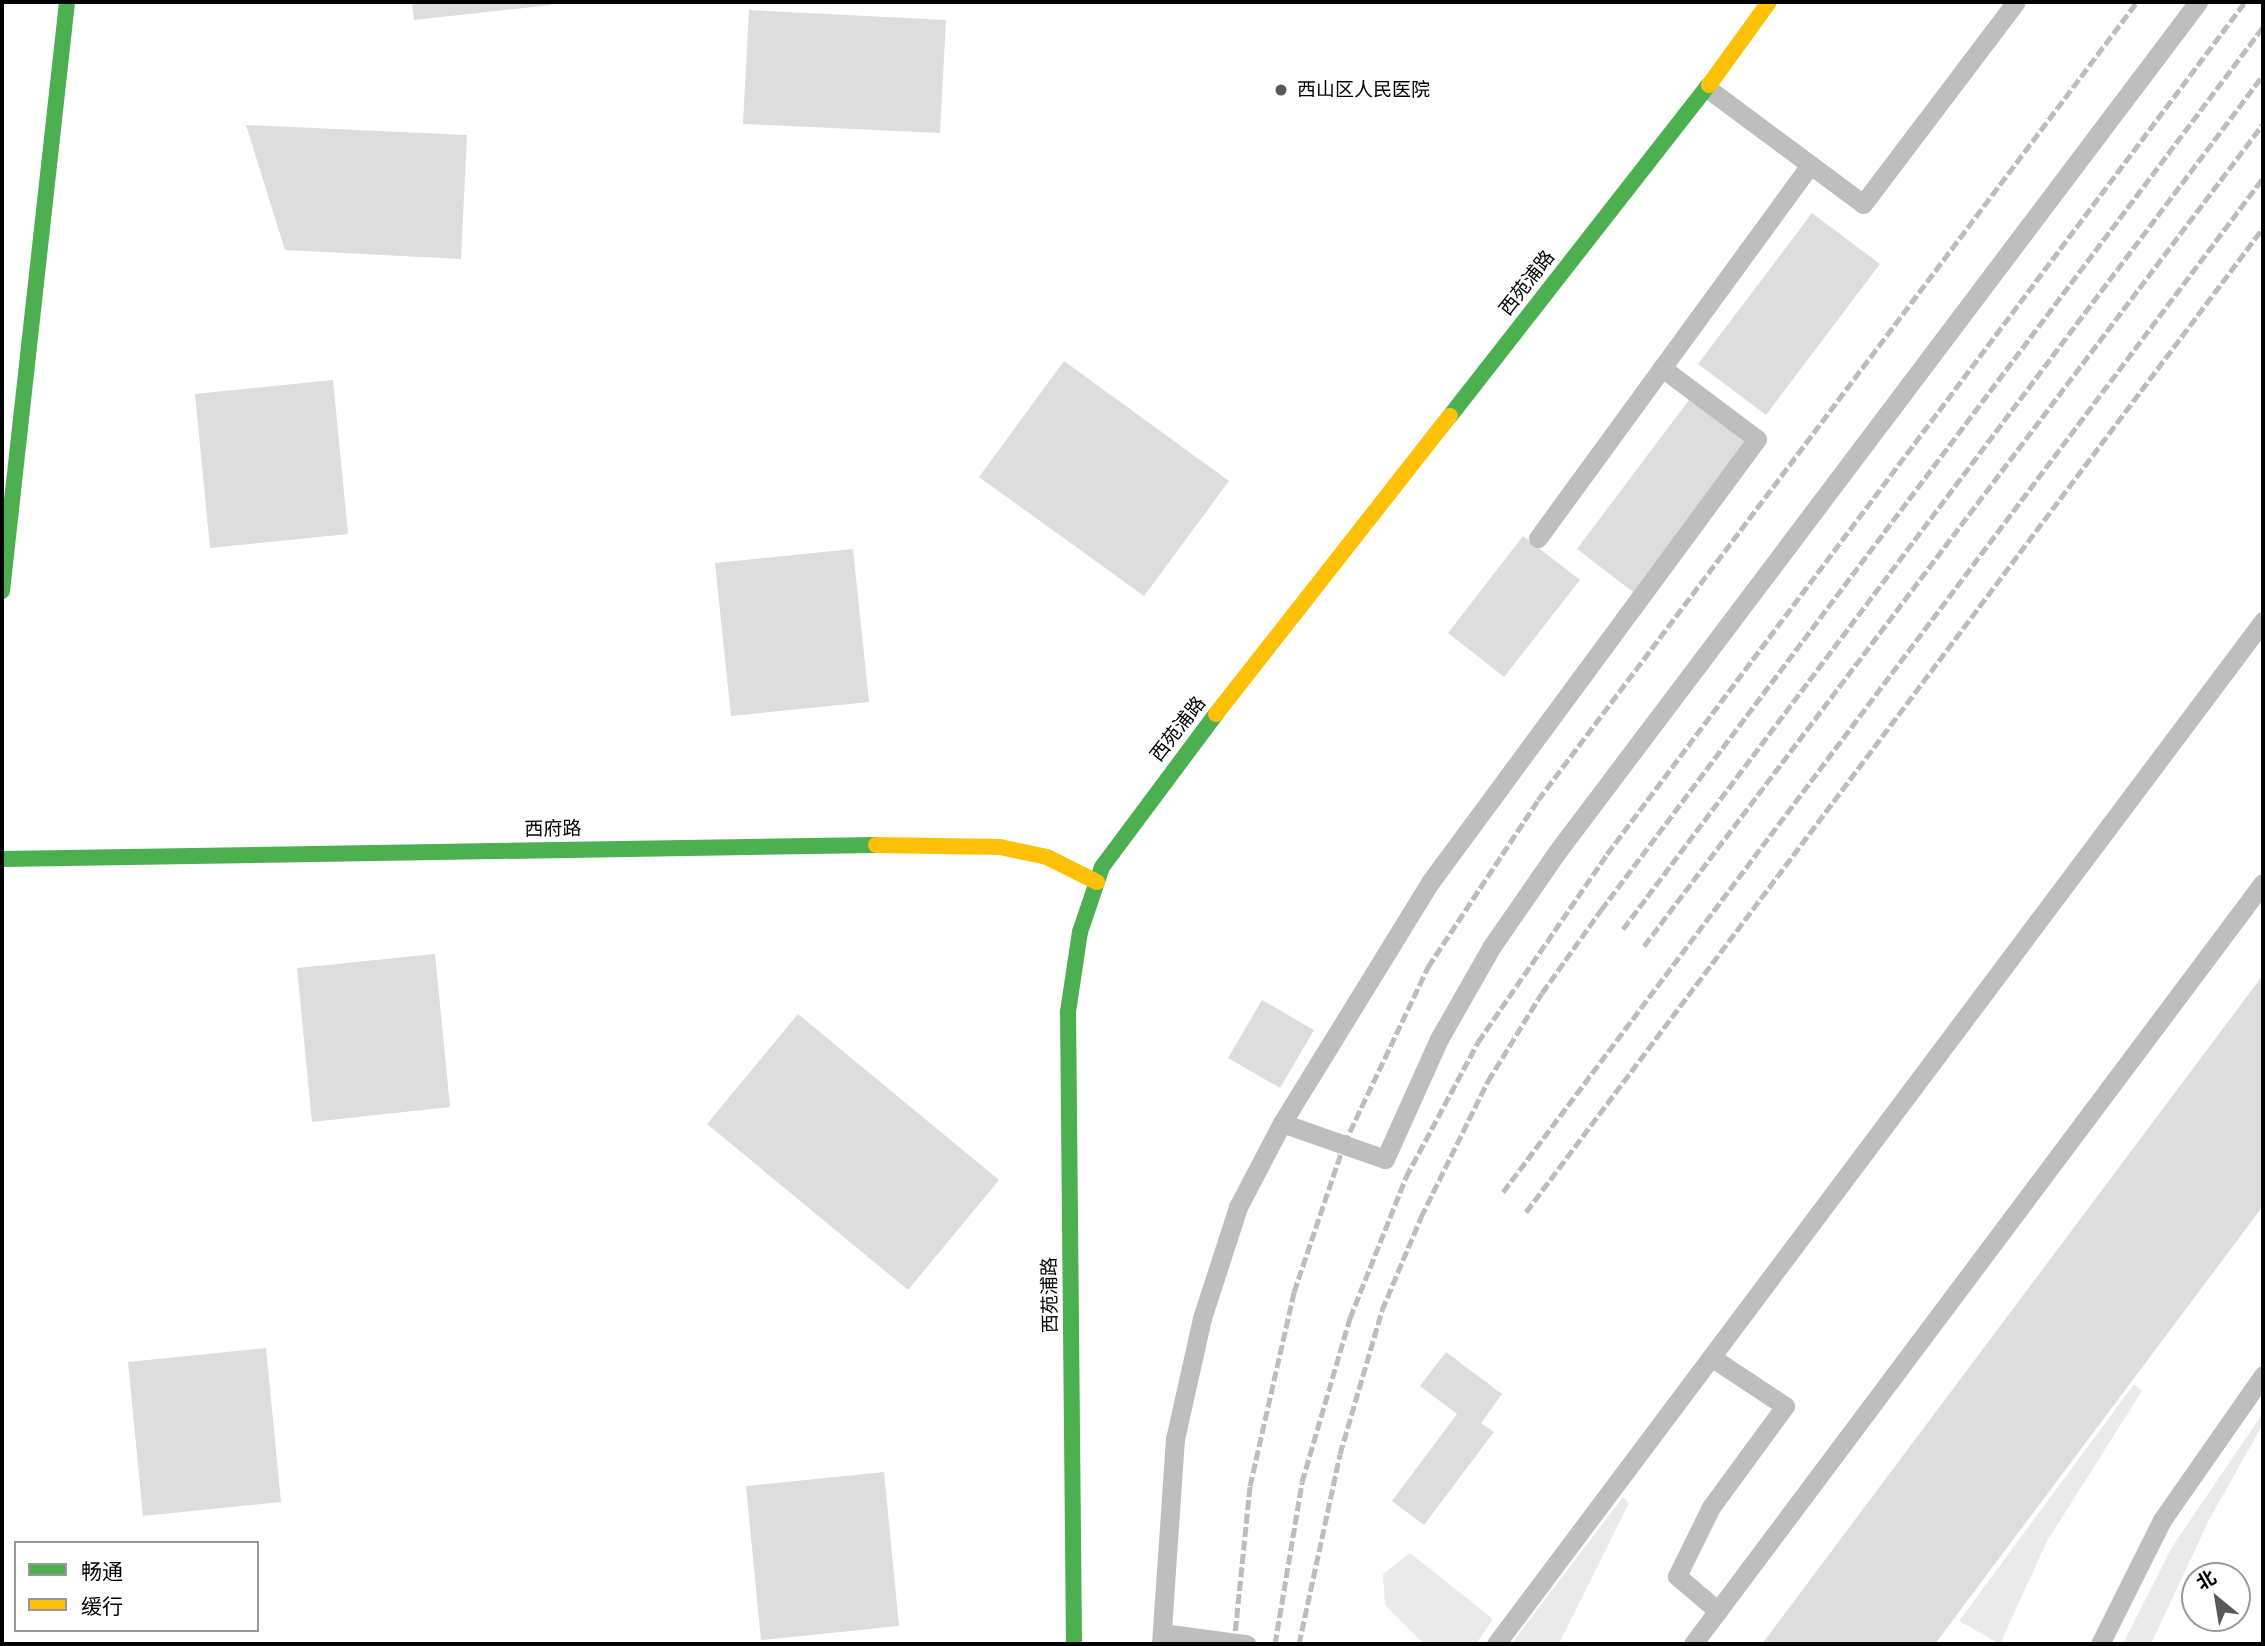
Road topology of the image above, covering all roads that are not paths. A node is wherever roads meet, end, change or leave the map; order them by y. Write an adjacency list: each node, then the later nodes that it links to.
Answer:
1 (67, 2): 9 (street)
2 (1769, 2): 5 (street, 西苑浦路)
3 (2016, 2): 6 (lane)
4 (2198, 2): 14 (lane)
5 (1707, 88): 6 (lane); 12 (street, 西苑浦路)
6 (1810, 165): 7 (lane)
7 (1662, 368): 8 (lane); 14 (lane)
8 (1538, 538)
9 (2, 592)
10 (2263, 621): 15 (lane)
11 (2, 859): 12 (street, 西府路)
12 (1097, 881): 19 (street, 西苑浦路)
13 (2263, 883): 17 (lane)
14 (1282, 1123): 18 (lane)
15 (1712, 1357): 17 (lane); 21 (lane)
16 (2263, 1375): 23 (lane)
17 (1718, 1611): 22 (lane)
18 (1162, 1639): 20 (lane)
19 (1074, 1644)
20 (1246, 1644)
21 (1496, 1644)
22 (1693, 1644)
23 (2100, 1644)

